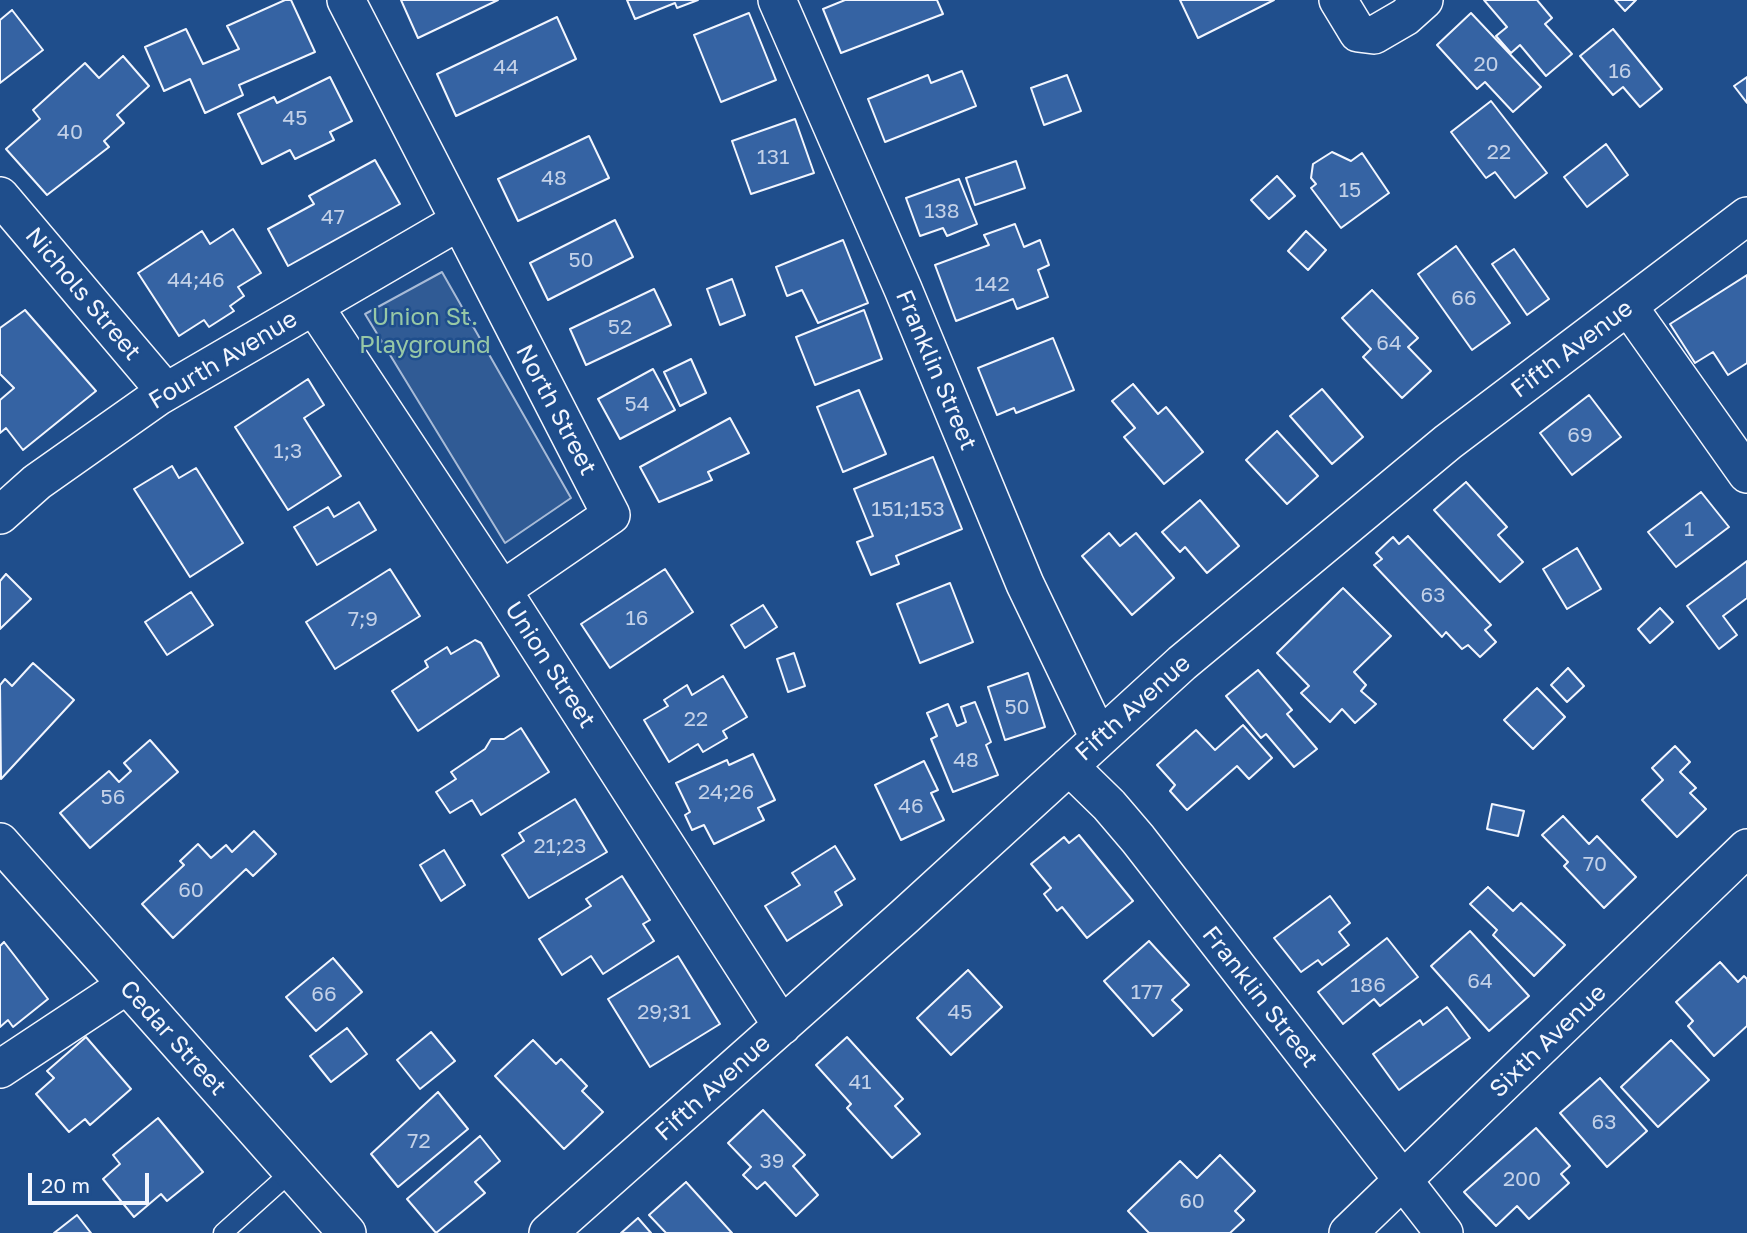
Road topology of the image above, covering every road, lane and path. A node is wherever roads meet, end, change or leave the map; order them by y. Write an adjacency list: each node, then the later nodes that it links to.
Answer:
1 (346, 0): 7 (street, North Street)
2 (777, 0): 14 (street, Franklin Street)
3 (1338, 0): 4 (street)
4 (1424, 0)
5 (0, 196): 10 (street, Nichols Street)
6 (1747, 216): 9 (street, Fifth Avenue)
7 (458, 222): 8 (street, Fourth Avenue); 13 (street, North Street)
8 (314, 306): 10 (street, Fourth Avenue); 13 (street, Union Street)
9 (1628, 306): 11 (street); 14 (street, Fifth Avenue)
10 (166, 392): 12 (street, Fourth Avenue)
11 (1747, 474)
12 (0, 515)
13 (502, 590): 19 (street, Union Street)
14 (1099, 738): 15 (street, Fifth Avenue)
15 (1069, 766): 19 (street, Fifth Avenue); 22 (street, Franklin Street)
16 (0, 842): 18 (street, Cedar Street)
17 (1747, 848): 22 (street, Sixth Avenue)
18 (127, 985): 20 (street); 21 (street, Cedar Street)
19 (782, 1026): 25 (street, Fifth Avenue)
20 (0, 1069)
21 (292, 1171): 23 (lane); 24 (street, Cedar Street)
22 (1402, 1181): 26 (street, Sixth Avenue); 27 (street, Franklin Street)
23 (223, 1233)
24 (347, 1233)
25 (548, 1233)
26 (1348, 1233)
27 (1444, 1233)

